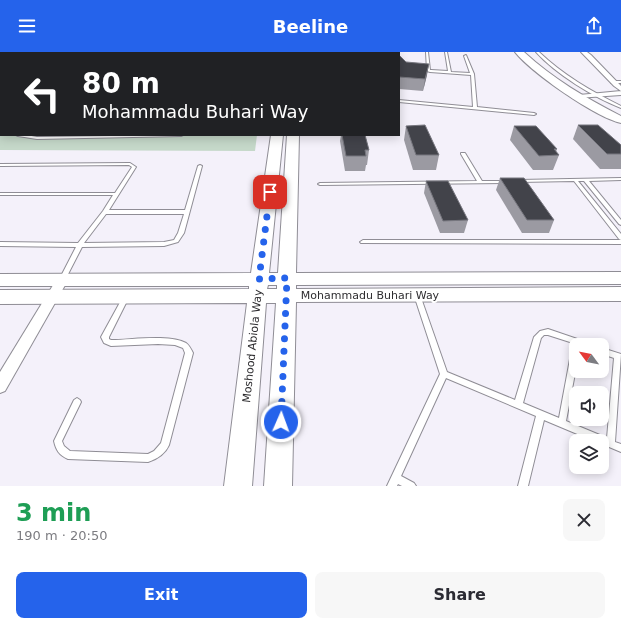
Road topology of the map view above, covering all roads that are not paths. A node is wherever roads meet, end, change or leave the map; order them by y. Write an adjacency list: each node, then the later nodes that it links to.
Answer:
1 (427, 52): 8 (lane)
2 (446, 52): 8 (lane)
3 (519, 52): 15 (main road)
4 (529, 52): 14 (main road)
5 (537, 52): 14 (lane)
6 (584, 52): 10 (street)
7 (464, 56): 9 (lane)
8 (450, 73): 9 (lane)
9 (472, 74): 18 (lane)
10 (612, 82): 11 (lane); 12 (street)
11 (621, 82)
12 (621, 89)
13 (621, 93): 14 (street)
14 (594, 96): 15 (street); 17 (lane); 19 (main road)
15 (579, 97): 21 (main road)
16 (400, 101): 18 (lane)
17 (621, 107)
18 (475, 108): 20 (lane)
19 (621, 112)
20 (534, 114)
21 (621, 120)
22 (24, 136): 23 (lane)
23 (133, 136)
24 (277, 136): 47 (main road, Moshood Abiola Way)
25 (293, 136): 48 (main road)
26 (462, 154): 32 (lane)
27 (0, 166): 35 (lane)
28 (200, 166): 37 (lane)
29 (621, 179): 31 (lane)
30 (575, 180): 31 (lane); 32 (lane); 39 (lane)
31 (586, 180): 38 (lane)
32 (480, 182): 33 (lane)
33 (320, 184)
34 (0, 194): 35 (lane)
35 (116, 194): 36 (lane)
36 (105, 212): 37 (lane); 43 (lane)
37 (187, 212): 43 (lane)
38 (621, 222)
39 (621, 238)
40 (363, 242): 41 (lane)
41 (621, 242)
42 (0, 244): 43 (lane)
43 (80, 245): 46 (lane)
44 (621, 278): 48 (main road, Mohammadu Buhari Way)
45 (0, 280): 46 (main road, Mohammadu Buhari Way)
46 (62, 280): 47 (main road, Mohammadu Buhari Way); 51 (street)
47 (258, 287): 48 (main road, Mohammadu Buhari Way); 52 (main road, Mohammadu Buhari Way); 67 (main road, Moshood Abiola Way)
48 (287, 287): 50 (main road, Mohammadu Buhari Way); 68 (main road)
49 (621, 294): 50 (main road, Mohammadu Buhari Way)
50 (418, 295): 57 (lane)
51 (52, 296): 52 (main road, Mohammadu Buhari Way); 53 (main road, Mohammadu Buhari Way); 59 (street)
52 (127, 296): 60 (lane)
53 (0, 297)
54 (569, 340): 61 (lane)
55 (609, 353): 56 (lane)
56 (620, 357): 64 (lane)
57 (444, 374): 61 (lane); 66 (lane)
58 (570, 378): 63 (lane)
59 (0, 386)
60 (77, 402)
61 (518, 405): 62 (lane)
62 (541, 414): 63 (lane); 70 (lane)
63 (562, 423): 64 (lane)
64 (611, 444): 65 (lane)
65 (621, 448)
66 (394, 482): 69 (lane)
67 (238, 486)
68 (278, 486)
69 (411, 486)
70 (523, 486)

